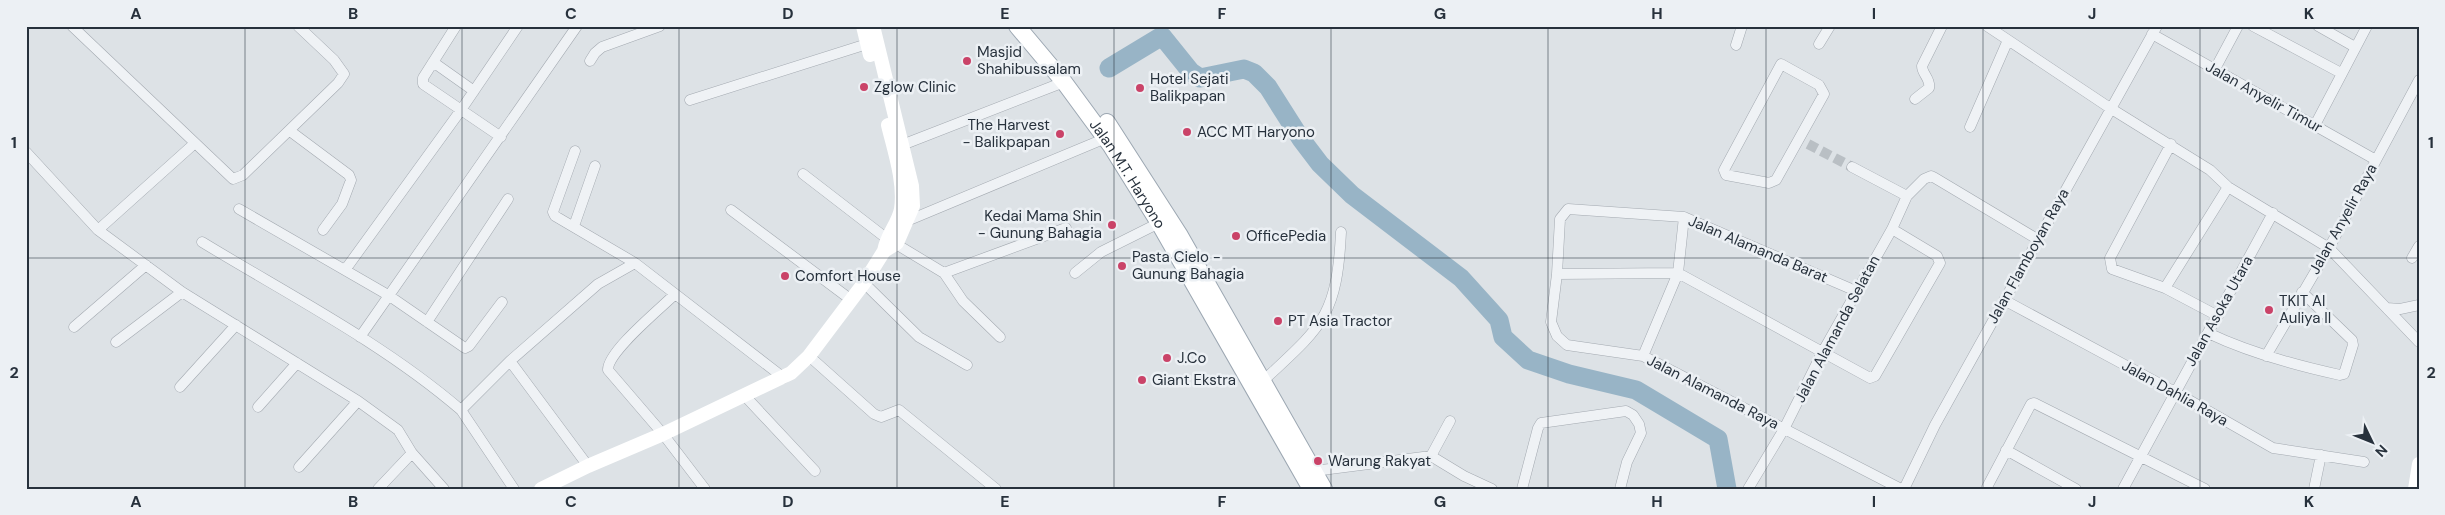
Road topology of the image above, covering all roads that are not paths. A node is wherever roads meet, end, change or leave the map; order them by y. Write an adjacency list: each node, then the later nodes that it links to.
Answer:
1 (72, 26): 42 (street)
2 (298, 26): 38 (street)
3 (456, 26): 26 (street)
4 (518, 26): 31 (street)
5 (577, 26): 39 (street)
6 (660, 26): 25 (street)
7 (863, 26): 21 (street)
8 (873, 26): 44 (street)
9 (1017, 26): 30 (main road, Jalan M.T. Haryono)
10 (1031, 26): 30 (main road, Jalan M.T. Haryono)
11 (1742, 26): 23 (street)
12 (1830, 26): 22 (street)
13 (1942, 26): 32 (street)
14 (1987, 26): 20 (street)
15 (2238, 26): 27 (street)
16 (2253, 26): 28 (street)
17 (2318, 26): 24 (street)
18 (2367, 26): 24 (street)
19 (2154, 30): 27 (street, Jalan Anyelir Timur); 34 (street, Jalan Flamboyan Raya)
20 (2008, 40): 34 (street); 37 (street)
21 (867, 44): 33 (street); 44 (street)
22 (1819, 44)
23 (1736, 45)
24 (2355, 47): 28 (street)
25 (590, 61)
26 (433, 62): 31 (street); 35 (street)
27 (2214, 69): 36 (street, Jalan Anyelir Timur)
28 (2341, 73): 36 (street)
29 (2419, 80): 47 (street, Jalan Anyelir Raya)
30 (1071, 85): 40 (main road, Jalan M.T. Haryono); 44 (street); 109 (main road, Jalan M.T. Haryono)
31 (474, 91): 35 (street)
32 (1915, 99)
33 (690, 100)
34 (2110, 108): 43 (street); 67 (street, Jalan Flamboyan Raya)
35 (462, 110): 39 (street); 75 (street)
36 (2315, 125): 47 (street, Jalan Anyelir Timur)
37 (1970, 127)
38 (290, 131): 42 (street); 65 (street)
39 (500, 137): 85 (street)
40 (1106, 138): 59 (street); 60 (main road, Jalan M.T. Haryono)
41 (1804, 141): 41 (street)
42 (195, 143): 64 (street)
43 (2171, 144): 51 (street); 81 (street)
44 (897, 146): 59 (street); 69 (street)
45 (575, 151): 61 (street)
46 (26, 152): 64 (street)
47 (2376, 160): 71 (street, Jalan Anyelir Raya)
48 (595, 166): 61 (street)
49 (1852, 167): 52 (street)
50 (803, 174): 69 (street)
51 (2228, 187): 57 (street); 81 (street)
52 (1908, 196): 63 (street, Jalan Alamanda Selatan); 67 (street, Jalan Alamanda Selatan)
53 (508, 199): 93 (street)
54 (239, 209): 75 (street)
55 (1568, 209): 58 (street, Jalan Alamanda Barat); 79 (street, Jalan Alamanda Raya)
56 (732, 210): 87 (street)
57 (2273, 213): 71 (street); 92 (street, Jalan Asoka Utara)
58 (1684, 217): 78 (street); 83 (street, Jalan Alamanda Barat)
59 (907, 221): 69 (street)
60 (1160, 223): 77 (street); 136 (main road, Jalan M.T. Haryono)
61 (574, 226): 73 (street)
62 (1066, 228): 76 (street)
63 (1892, 229): 83 (street, Jalan Alamanda Selatan); 101 (street)
64 (98, 230): 74 (street)
65 (323, 230)
66 (1341, 232): 109 (street)
67 (2037, 239): 88 (street, Jalan Flamboyan Raya)
68 (202, 242): 97 (street)
69 (889, 244): 76 (street); 80 (street)
70 (2419, 246): 72 (street)
71 (2329, 248): 84 (street, Jalan Anyelir Raya); 91 (street)
72 (2412, 258)
73 (635, 263): 86 (street); 105 (street)
74 (146, 265): 82 (street); 95 (street)
75 (345, 270): 85 (street)
76 (941, 271): 98 (street)
77 (1075, 273)
78 (1678, 273): 79 (street); 101 (street); 103 (street)
79 (1558, 274): 103 (street, Jalan Alamanda Raya)
80 (864, 282): 87 (street); 107 (street)
81 (2165, 288): 92 (street)
82 (182, 292): 94 (street); 99 (street)
83 (1856, 292): 101 (street, Jalan Alamanda Selatan)
84 (2302, 292): 104 (street, Jalan Anyelir Raya); 104 (street)
85 (388, 295): 93 (street); 97 (street)
86 (674, 295): 108 (street); 118 (street)
87 (850, 299): 102 (street)
88 (2004, 300): 111 (street, Jalan Dahlia Raya); 142 (street, Jalan Flamboyan Raya)
89 (502, 302): 93 (street)
90 (2419, 305): 91 (street)
91 (2387, 308): 100 (street)
92 (2218, 316): 96 (street, Jalan Asoka Utara)
93 (427, 322)
94 (236, 325): 106 (street); 110 (street)
95 (74, 327)
96 (2208, 333): 104 (street); 111 (street, Jalan Asoka Utara)
97 (360, 337): 115 (street)
98 (1000, 337)
99 (116, 342)
100 (2419, 342)
101 (1822, 353): 117 (street, Jalan Alamanda Selatan)
102 (809, 356): 108 (street); 135 (street)
103 (1643, 356): 117 (street, Jalan Alamanda Raya)
104 (2266, 356)
105 (510, 361): 115 (street); 126 (street)
106 (297, 363): 113 (street); 114 (street)
107 (967, 366)
108 (784, 378): 112 (street)
109 (1263, 381): 129 (main road, Jalan M.T. Haryono)
110 (180, 387)
111 (2175, 392): 121 (street, Jalan Asoka Utara); 123 (street, Jalan Dahlia Raya)
112 (744, 395): 118 (street); 128 (street)
113 (358, 401): 120 (street); 127 (street)
114 (258, 407)
115 (461, 410): 132 (street)
116 (1450, 421): 122 (street)
117 (1784, 428): 141 (street, Jalan Alamanda Selatan); 142 (street, Jalan Alamanda Raya)
118 (663, 434): 126 (street); 134 (street)
119 (2006, 450): 121 (street); 143 (street); 144 (street)
120 (412, 453): 130 (street); 131 (street)
121 (2140, 455): 145 (street, Jalan Asoka Utara); 146 (street)
122 (1431, 456): 129 (street); 138 (street)
123 (2321, 456): 124 (street, Jalan Dahlia Raya); 147 (street)
124 (2364, 462)
125 (2419, 464): 148 (street)
126 (588, 466): 133 (street)
127 (300, 467)
128 (815, 471)
129 (1314, 471): 137 (main road, Jalan M.T. Haryono)
130 (378, 489)
131 (444, 489)
132 (514, 489)
133 (541, 489)
134 (705, 489)
135 (996, 489)
136 (1311, 489)
137 (1324, 489)
138 (1492, 489)
139 (1522, 489): 140 (street)
140 (1620, 489)
141 (1748, 489)
142 (1902, 489)
143 (1986, 489)
144 (2076, 489)
145 (2123, 489)
146 (2205, 489)
147 (2314, 489)
148 (2415, 489)

